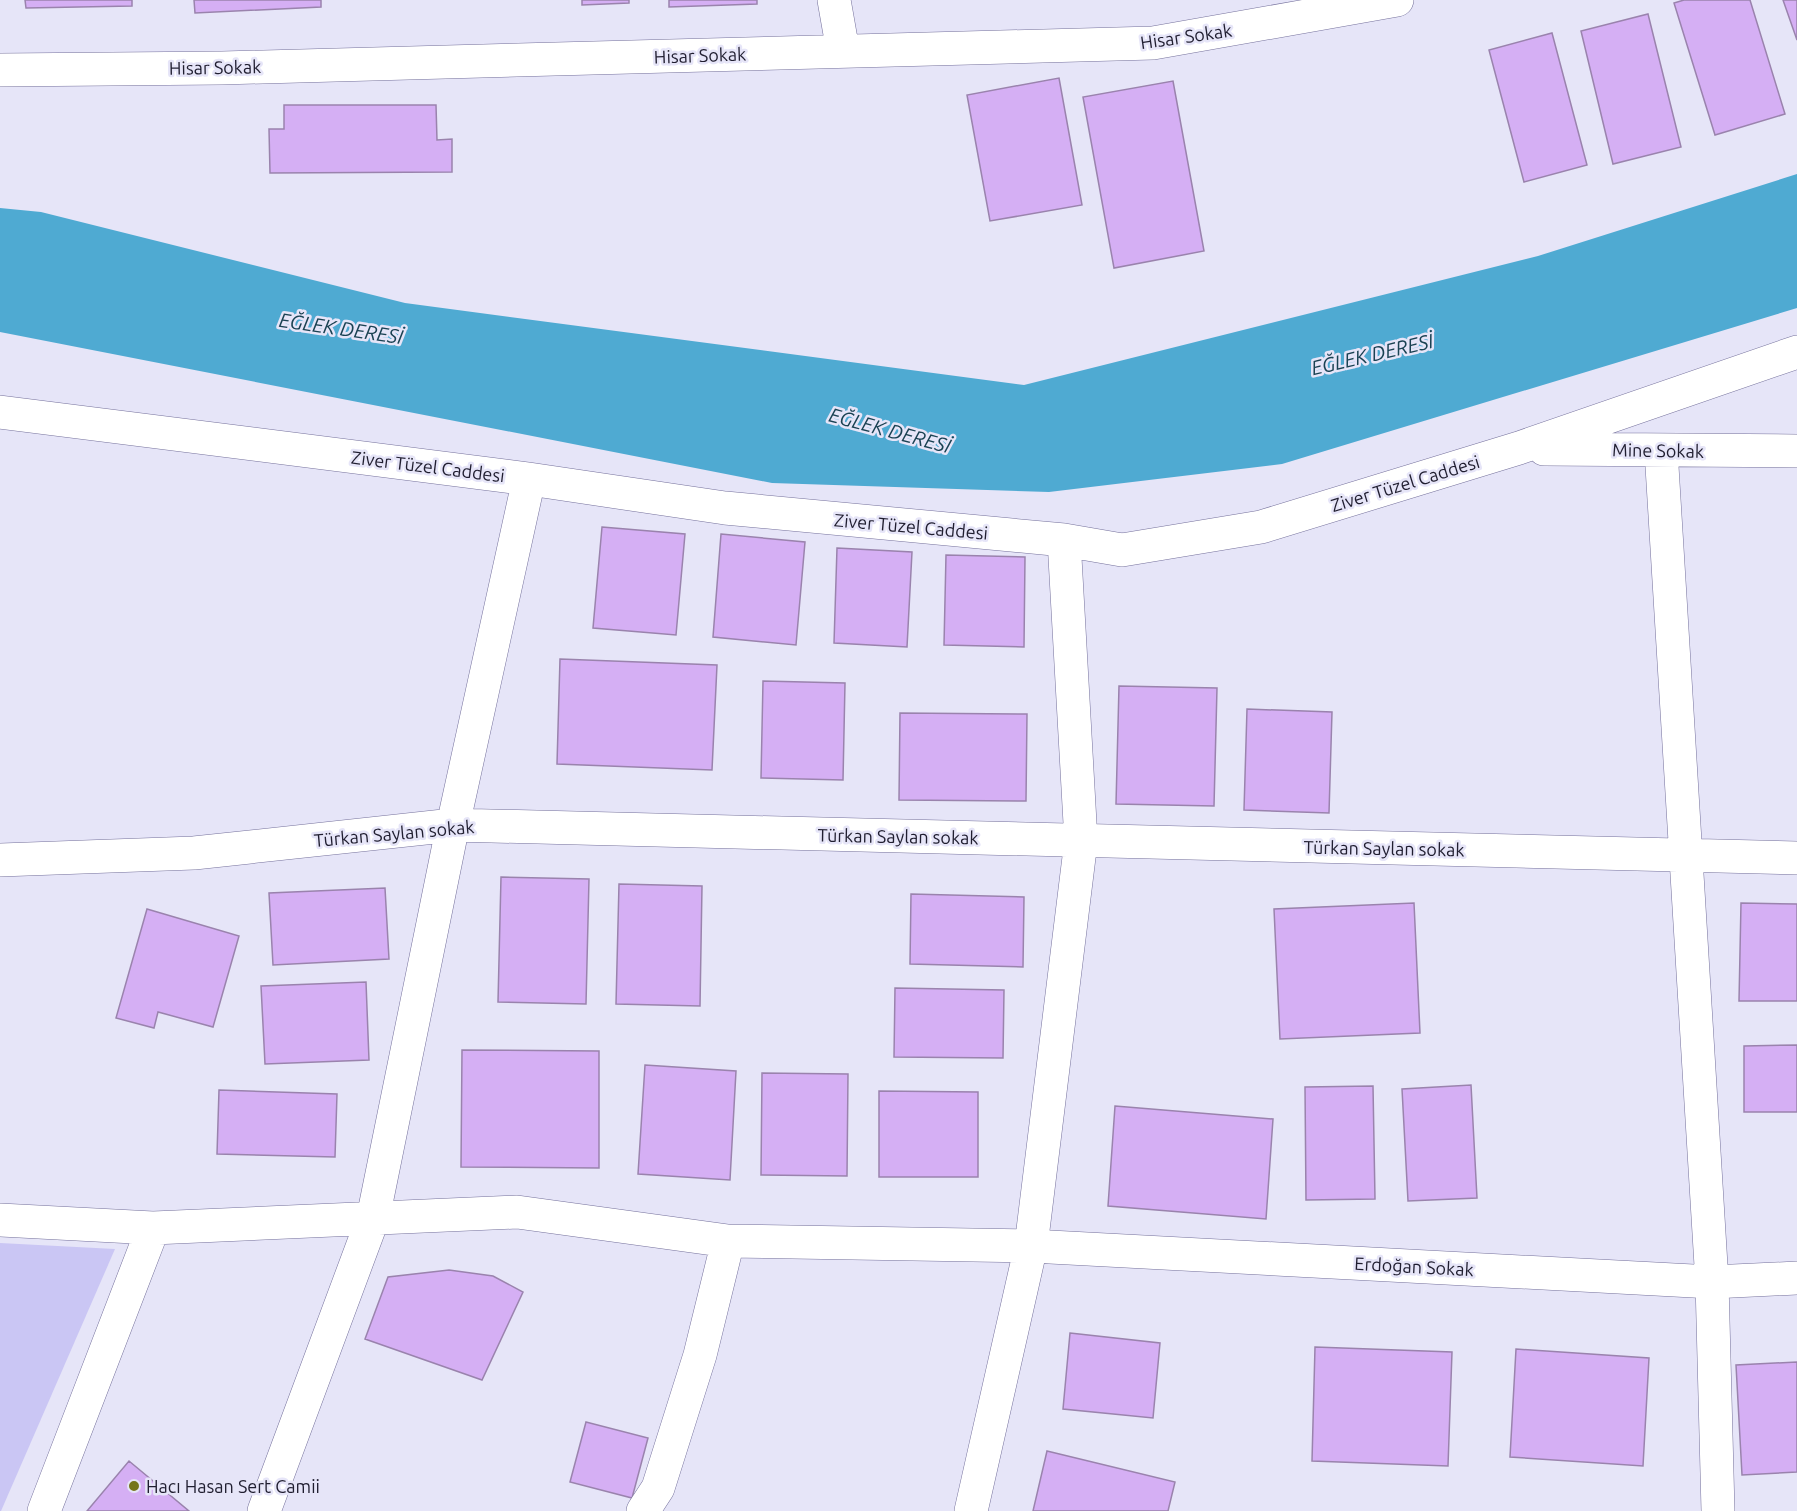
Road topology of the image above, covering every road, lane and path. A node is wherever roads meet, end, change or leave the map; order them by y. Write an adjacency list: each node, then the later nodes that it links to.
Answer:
1 (834, 0): 3 (street)
2 (1397, 0): 3 (street, Hisar Sokak)
3 (843, 51): 4 (street, Hisar Sokak)
4 (0, 70)
5 (1797, 352): 7 (street, Ziver Tüzel Caddesi)
6 (0, 412): 10 (street, Ziver Tüzel Caddesi)
7 (1519, 448): 8 (street, Mine Sokak); 11 (street, Ziver Tüzel Caddesi)
8 (1661, 450): 9 (street, Mine Sokak); 14 (street)
9 (1797, 451)
10 (529, 478): 11 (street, Ziver Tüzel Caddesi); 12 (street)
11 (1064, 540): 13 (street)
12 (453, 825): 13 (street, Türkan Saylan sokak); 16 (street, Türkan Saylan sokak); 17 (street)
13 (1081, 841): 14 (street, Türkan Saylan sokak); 21 (street)
14 (1685, 855): 15 (street, Türkan Saylan sokak); 23 (street)
15 (1797, 858)
16 (0, 860)
17 (373, 1218): 19 (street, Erdoğan Sokak); 20 (street, Erdoğan Sokak); 25 (street)
18 (0, 1220): 19 (street, Erdoğan Sokak)
19 (153, 1228): 24 (street)
20 (728, 1241): 21 (street, Erdoğan Sokak); 26 (street)
21 (1031, 1245): 23 (street, Erdoğan Sokak); 27 (street)
22 (1797, 1278): 23 (street, Erdoğan Sokak)
23 (1712, 1282): 28 (street)
24 (44, 1511)
25 (264, 1511)
26 (643, 1511)
27 (971, 1511)
28 (1718, 1511)

